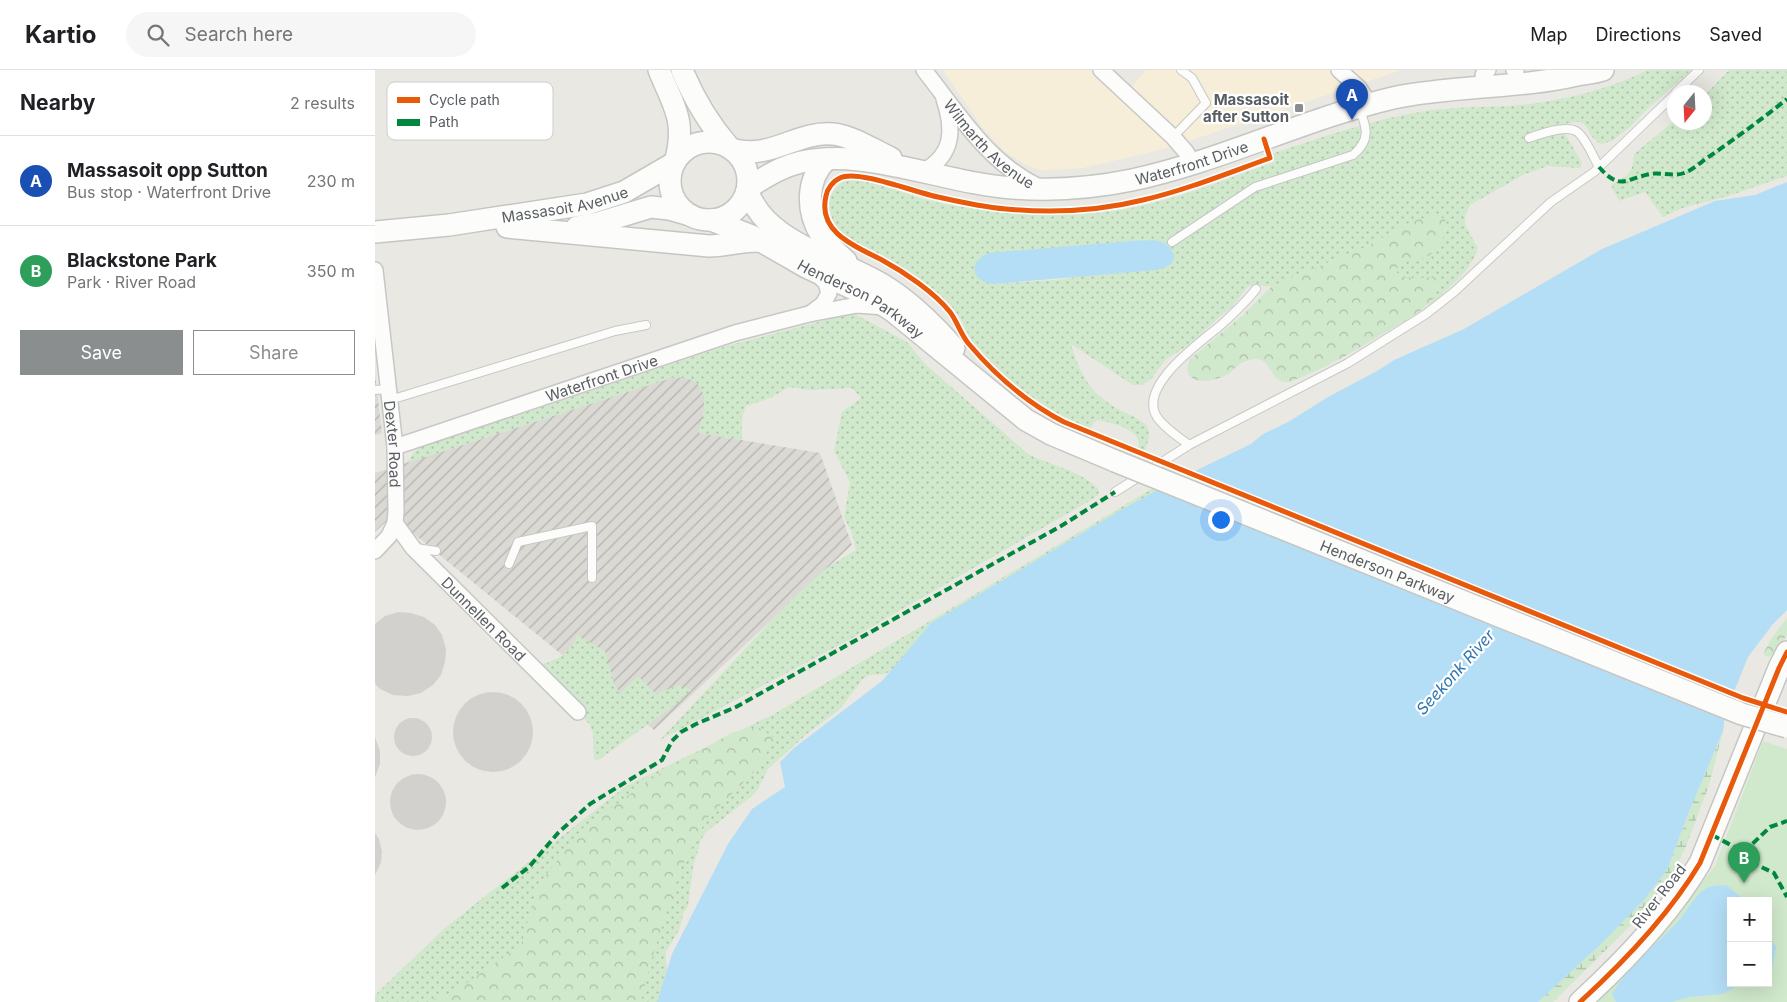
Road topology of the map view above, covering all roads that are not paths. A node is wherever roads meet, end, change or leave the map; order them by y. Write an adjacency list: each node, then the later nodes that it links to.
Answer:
1 (659, 70): 20 (main road, Henderson Parkway)
2 (682, 70): 18 (main road, Henderson Parkway)
3 (924, 70): 12 (street, Wilmarth Avenue)
4 (1101, 70): 16 (street)
5 (1181, 70): 16 (lane)
6 (1339, 70): 15 (street)
7 (1517, 70): 10 (main road)
8 (1600, 70): 13 (main road, Waterfront Drive)
9 (1699, 70): 11 (lane)
10 (1486, 73): 13 (main road)
11 (1683, 85)
12 (940, 91): 23 (street, Wilmarth Avenue); 24 (street, Wilmarth Avenue)
13 (1422, 93): 15 (main road, Waterfront Drive)
14 (1667, 101): 22 (lane)
15 (1364, 106): 21 (main road, Waterfront Drive); 31 (lane)
16 (1173, 137): 21 (street)
17 (1529, 138): 22 (lane)
18 (732, 149): 20 (main road); 23 (main road, Waterfront Drive); 25 (main road, Henderson Parkway)
19 (827, 159): 23 (main road, Waterfront Drive); 25 (main road, Waterfront Drive); 34 (main road)
20 (675, 161): 26 (main road, Henderson Parkway); 27 (main road, Massasoit Avenue)
21 (1193, 162): 24 (main road, Waterfront Drive)
22 (1599, 167): 41 (lane)
23 (924, 171): 24 (main road, Waterfront Drive)
24 (1044, 189)
25 (748, 190): 26 (main road); 34 (main road, Henderson Parkway)
26 (701, 218): 28 (main road, Massasoit Avenue); 30 (main road, Henderson Parkway)
27 (449, 225): 28 (main road, Massasoit Avenue); 29 (main road, Massasoit Avenue)
28 (507, 226): 30 (main road)
29 (375, 232)
30 (762, 241): 33 (main road, Henderson Parkway)
31 (1173, 242)
32 (375, 270): 39 (street, Dexter Road)
33 (815, 272): 36 (main road, Henderson Parkway); 37 (street, Waterfront Drive)
34 (864, 275): 40 (main road, Henderson Parkway)
35 (1256, 289): 41 (lane)
36 (888, 308): 37 (street, Waterfront Drive); 40 (main road, Henderson Parkway)
37 (809, 314): 42 (street, Waterfront Drive)
38 (647, 325): 39 (lane)
39 (384, 393): 42 (street, Dexter Road)
40 (997, 398): 52 (main road, Henderson Parkway, bridge)
41 (1189, 445): 43 (lane)
42 (395, 447): 44 (street, Dexter Road)
43 (1115, 492)
44 (395, 523): 45 (street, Dunnellen Road); 46 (street, Dexter Road)
45 (413, 548): 47 (lane); 51 (street, Dunnellen Road)
46 (375, 551)
47 (436, 551)
48 (509, 564): 49 (lane)
49 (592, 578)
50 (1787, 652): 53 (main road, River Road)
51 (578, 712)
52 (1787, 727)
53 (1580, 1002)

